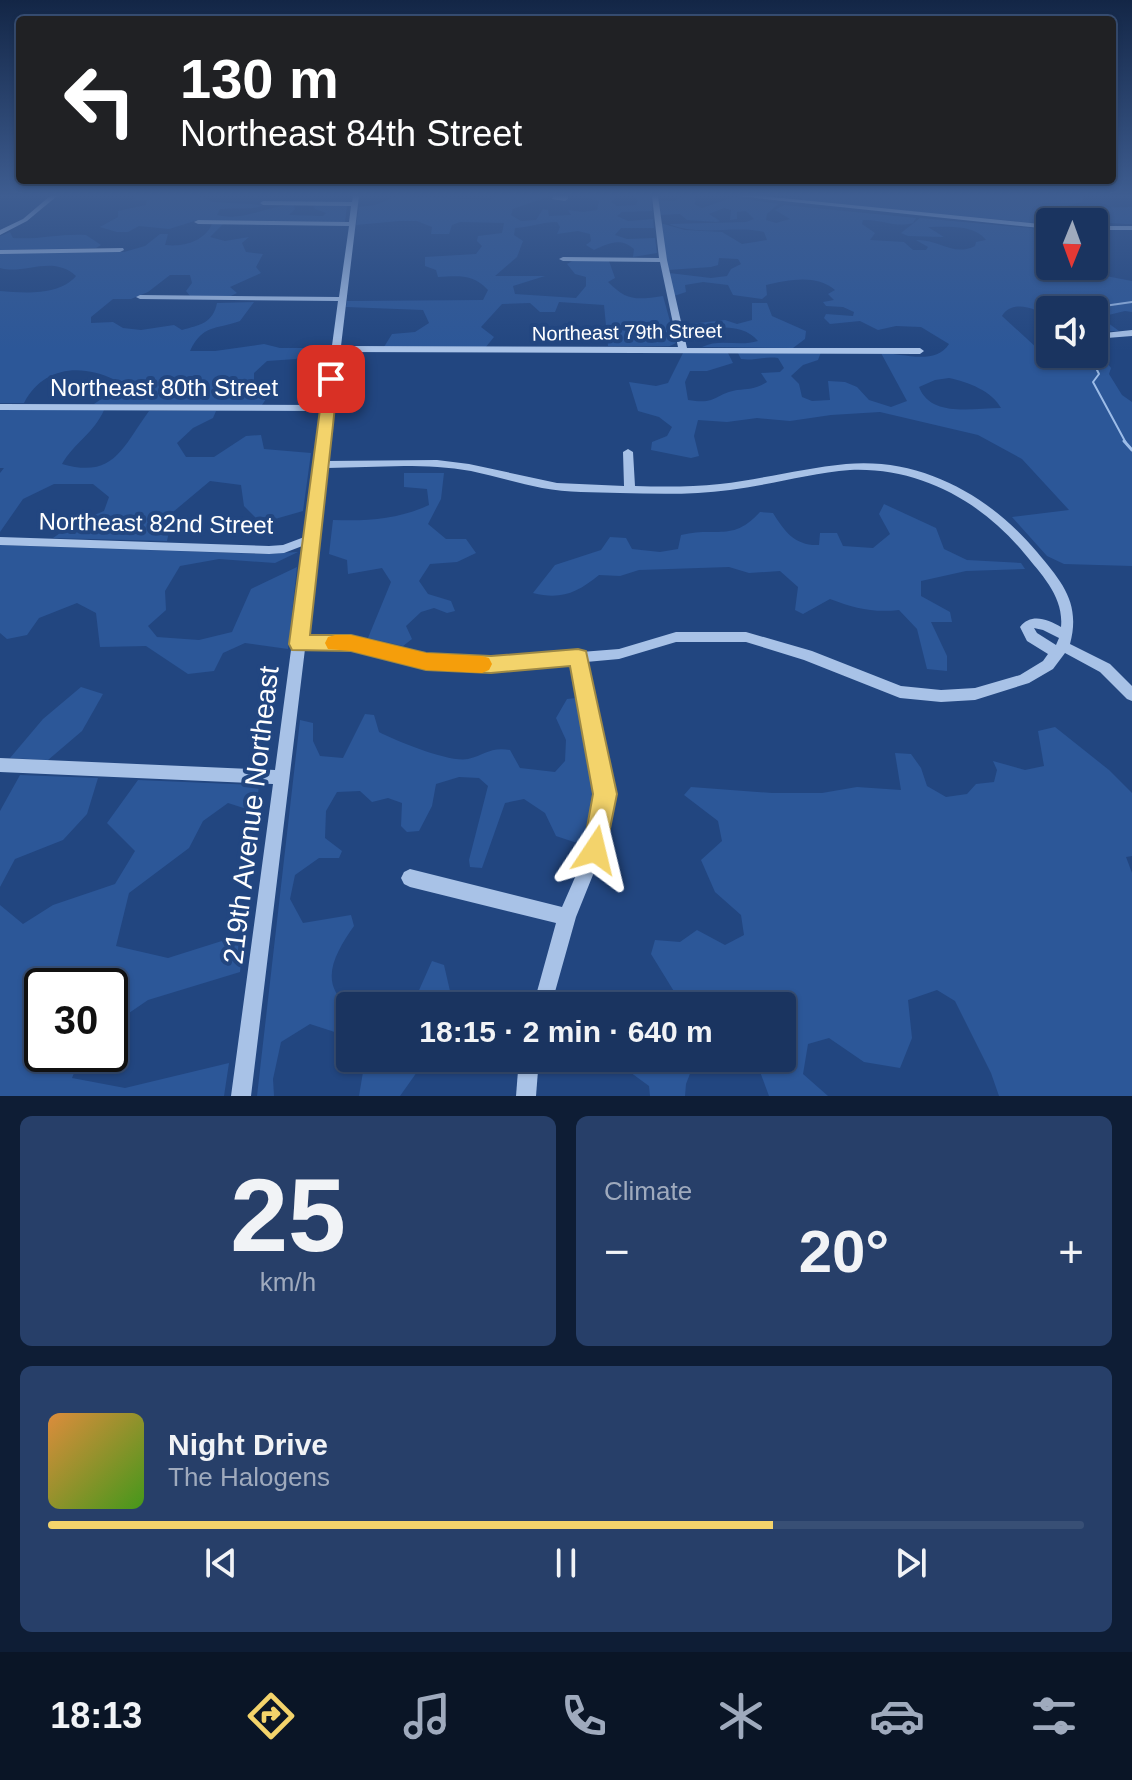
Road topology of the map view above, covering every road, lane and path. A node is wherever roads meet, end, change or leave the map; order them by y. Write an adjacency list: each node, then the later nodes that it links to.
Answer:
1 (349, 247): 8 (street, 219th Avenue Northeast)
2 (661, 247): 6 (street)
3 (120, 250): 4 (street)
4 (0, 252)
5 (563, 259): 6 (street)
6 (663, 260): 12 (street)
7 (140, 297): 8 (street)
8 (341, 299): 11 (street, 219th Avenue Northeast)
9 (1132, 333): 10 (street)
10 (1108, 336)
11 (335, 349): 12 (street, Northeast 79th Street); 15 (street, 219th Avenue Northeast)
12 (683, 349): 13 (street, Northeast 79th Street)
13 (920, 351)
14 (0, 407): 15 (street, Northeast 80th Street)
15 (328, 408): 17 (street, 219th Avenue Northeast)
16 (628, 452): 18 (street)
17 (320, 465): 18 (street); 19 (street, 219th Avenue Northeast)
18 (630, 488): 22 (street)
19 (310, 539): 20 (street, Northeast 82nd Street); 21 (street, 219th Avenue Northeast)
20 (0, 541)
21 (299, 644): 23 (street); 26 (street, 219th Avenue Northeast)
22 (1062, 645): 23 (street); 24 (street)
23 (578, 657): 28 (street)
24 (1132, 695)
25 (0, 765): 26 (street)
26 (282, 777): 31 (street, 219th Avenue Northeast)
27 (410, 878): 28 (street)
28 (567, 917): 29 (street)
29 (546, 992)
30 (528, 1072): 32 (street)
31 (241, 1096)
32 (526, 1096)

